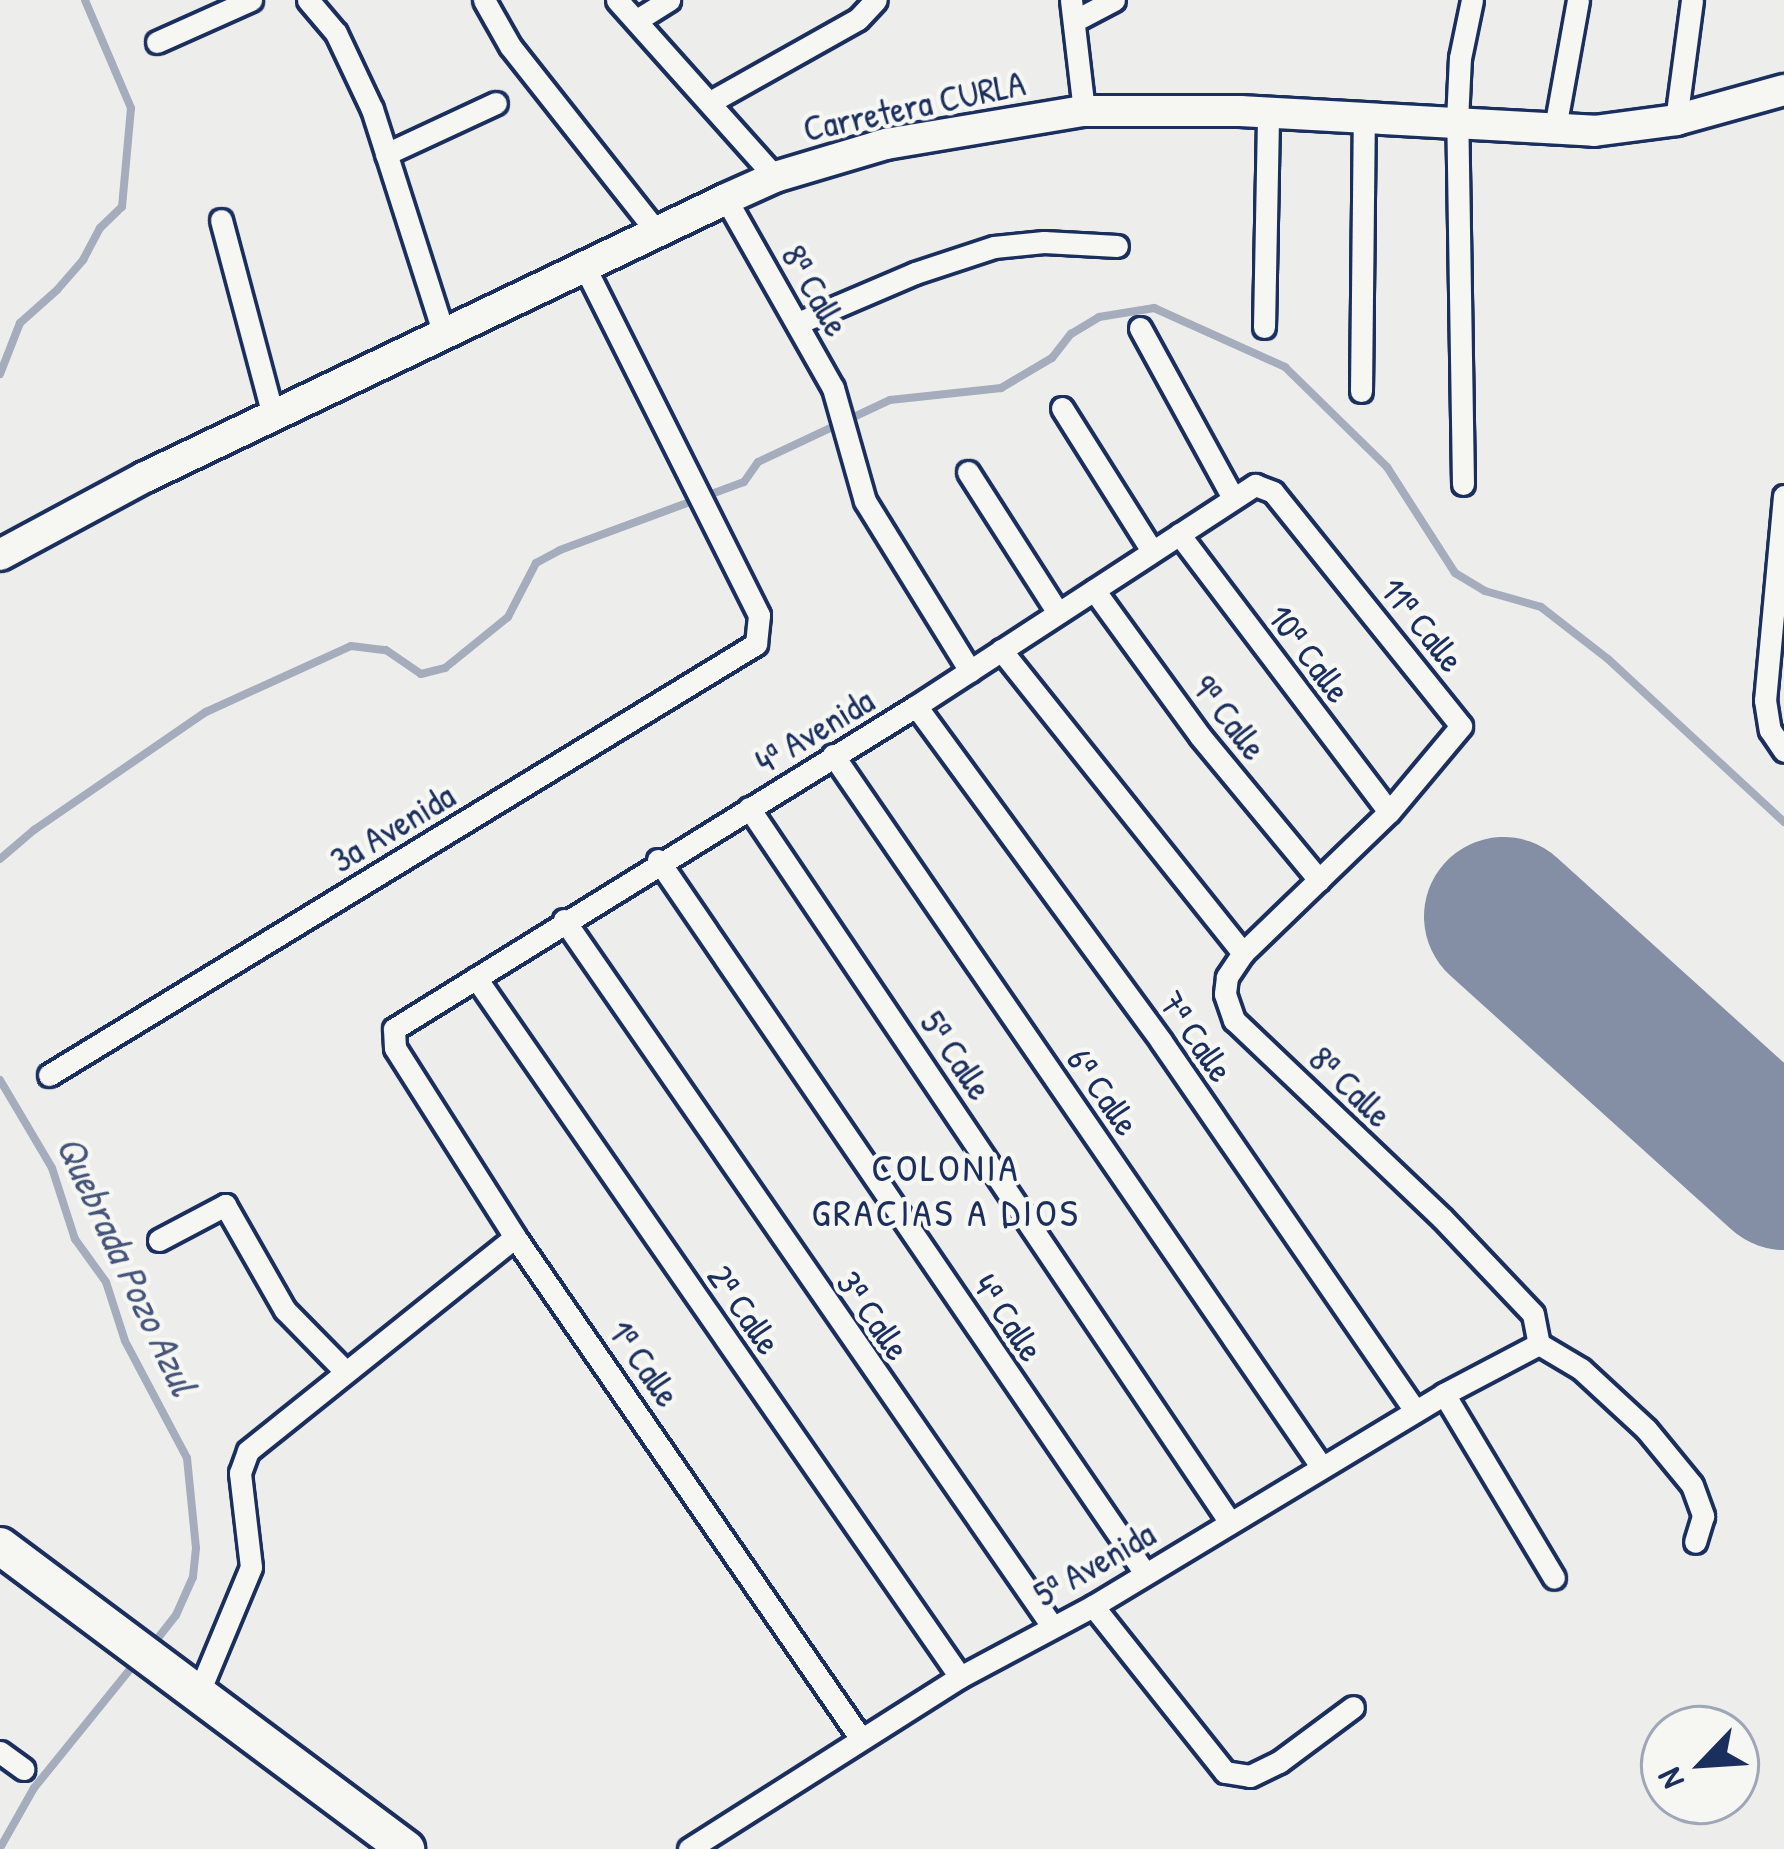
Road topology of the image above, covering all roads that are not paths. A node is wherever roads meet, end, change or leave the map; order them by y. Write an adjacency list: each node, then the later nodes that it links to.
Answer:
1 (251, 0): 13 (street)
2 (308, 0): 23 (street)
3 (484, 0): 27 (street)
4 (617, 0): 12 (street)
5 (669, 0): 12 (street)
6 (876, 0): 15 (street)
7 (1114, 0): 11 (street)
8 (1472, 0): 21 (street)
9 (1579, 0): 22 (street)
10 (1692, 0): 20 (street)
11 (1074, 10): 17 (street)
12 (637, 20): 15 (street)
13 (157, 41)
14 (1784, 90): 20 (main road, Carretera CURLA)
15 (712, 100): 24 (street)
16 (496, 103): 23 (street)
17 (1084, 111): 18 (main road, Carretera CURLA); 24 (main road, Carretera CURLA)
18 (1268, 112): 19 (main road, Carretera CURLA); 31 (street)
19 (1364, 117): 21 (main road, Carretera CURLA); 34 (street)
20 (1676, 120): 22 (main road, Carretera CURLA)
21 (1457, 121): 22 (main road, Carretera CURLA); 39 (street)
22 (1555, 128)
23 (386, 154): 33 (street)
24 (775, 177): 25 (main road, Carretera CURLA)
25 (726, 199): 27 (main road, Carretera CURLA); 30 (street, 8ª Calle)
26 (221, 220): 36 (street)
27 (657, 232): 29 (main road, Carretera CURLA)
28 (1117, 246): 30 (street)
29 (585, 267): 33 (main road, Carretera CURLA); 60 (street, 3a Avenida)
30 (798, 323): 48 (street, 8ª Calle)
31 (1264, 327)
32 (1140, 328): 41 (street)
33 (444, 335): 36 (main road, Carretera CURLA)
34 (1361, 391)
35 (1061, 408): 43 (street)
36 (273, 416): 44 (main road, Carretera CURLA)
37 (968, 472): 46 (street)
38 (1255, 484): 41 (street, 4ª Avenida); 53 (street, 11ª Calle)
39 (1463, 484)
40 (1784, 496): 50 (street)
41 (1233, 498): 42 (street, 4ª Avenida)
42 (1179, 534): 43 (street, 4ª Avenida); 53 (street, 10ª Calle)
43 (1152, 551): 45 (street, 4ª Avenida)
44 (0, 555)
45 (1094, 590): 46 (street, 4ª Avenida); 55 (street, 9ª Calle)
46 (1058, 614): 47 (street, 4ª Avenida)
47 (1001, 650): 48 (street, 4ª Avenida); 57 (street)
48 (970, 671): 49 (street, 4ª Avenida)
49 (916, 706): 51 (street, 4ª Avenida); 66 (street, 7ª Calle)
50 (1784, 751)
51 (832, 755): 52 (street, 4ª Avenida); 67 (street, 6ª Calle)
52 (749, 808): 54 (street, 4ª Avenida); 68 (street, 5ª Calle)
53 (1389, 812): 55 (street)
54 (658, 860): 56 (street, 4ª Avenida); 71 (street, 4ª Calle)
55 (1319, 880): 57 (street)
56 (564, 920): 58 (street, 4ª Avenida); 74 (street, 3ª Calle)
57 (1243, 953): 63 (street, 8ª Calle)
58 (476, 978): 59 (street, 4ª Avenida); 75 (street, 2ª Calle)
59 (401, 1022): 61 (street, 1ª Calle)
60 (49, 1075)
61 (515, 1237): 64 (street); 78 (street, 1ª Calle)
62 (159, 1240): 64 (street)
63 (1539, 1344): 65 (street, 5ª Avenida); 69 (street, 8ª Calle)
64 (345, 1371): 76 (street)
65 (1444, 1394): 66 (street, 5ª Avenida); 72 (street)
66 (1415, 1411): 67 (street, 5ª Avenida)
67 (1321, 1466): 68 (street, 5ª Avenida)
68 (1229, 1521): 71 (street, 5ª Avenida)
69 (1695, 1542)
70 (2, 1552): 76 (main road)
71 (1144, 1572): 73 (street, 5ª Avenida)
72 (1554, 1577)
73 (1093, 1606): 74 (street, 5ª Avenida); 77 (street)
74 (1052, 1626): 75 (street, 5ª Avenida)
75 (960, 1677): 78 (street, 5ª Avenida)
76 (199, 1692): 81 (main road)
77 (1353, 1707)
78 (861, 1739): 82 (street, 5ª Avenida)
79 (0, 1753): 80 (street)
80 (23, 1769)
81 (406, 1849)
82 (688, 1849)

